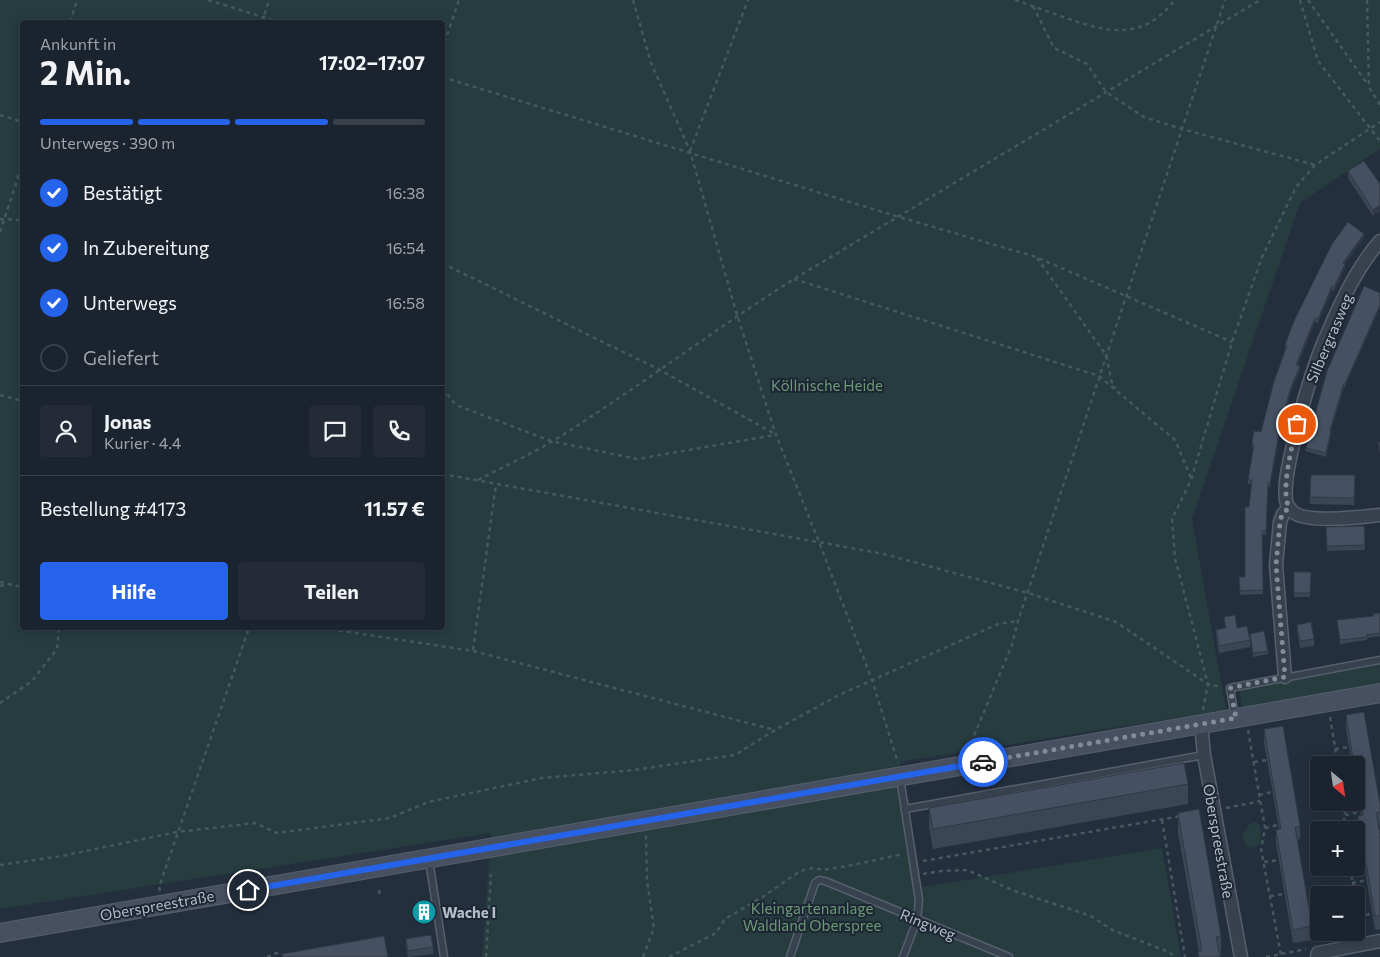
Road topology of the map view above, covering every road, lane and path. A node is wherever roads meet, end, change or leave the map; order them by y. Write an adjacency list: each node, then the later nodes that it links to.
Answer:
1 (77, 0): 16 (path)
2 (208, 0): 15 (path)
3 (269, 0): 15 (path)
4 (459, 0): 19 (path)
5 (633, 0): 30 (path)
6 (748, 0): 30 (path)
7 (1015, 0): 14 (path)
8 (1175, 0): 14 (path)
9 (1225, 0): 18 (path)
10 (1260, 0): 18 (path)
11 (1300, 0): 27 (path)
12 (1308, 0): 21 (path)
13 (1368, 0): 21 (path)
14 (1033, 6): 22 (path)
15 (264, 18): 17 (path)
16 (71, 20)
17 (272, 20)
18 (1217, 26): 22 (path); 28 (path)
19 (445, 41)
20 (445, 78): 30 (path)
21 (1369, 86): 23 (path)
22 (1106, 92): 28 (path); 33 (path)
23 (1380, 105)
24 (0, 115): 25 (path)
25 (20, 121)
26 (1380, 122): 27 (path)
27 (1371, 128): 29 (path); 31 (path)
28 (1182, 130): 31 (path); 42 (path)
29 (1380, 141)
30 (690, 151): 33 (path); 43 (path)
31 (1315, 165): 44 (path)
32 (20, 171): 35 (path)
33 (899, 217): 39 (path); 41 (path)
34 (0, 219): 35 (path)
35 (4, 220): 36 (path); 37 (path)
36 (20, 220)
37 (0, 232)
38 (1380, 241): 58 (street, Silbergrasweg)
39 (1036, 257): 42 (path); 45 (path)
40 (445, 263): 46 (path)
41 (794, 279): 43 (path); 47 (path)
42 (1126, 296): 44 (path); 45 (path)
43 (737, 315): 46 (path); 52 (path)
44 (1232, 342): 56 (path)
45 (1106, 355): 47 (path); 48 (path)
46 (660, 370): 52 (path); 53 (path)
47 (1099, 376): 48 (path); 65 (path)
48 (1115, 387): 56 (path)
49 (445, 392): 53 (path)
50 (0, 395): 51 (path)
51 (20, 400)
52 (776, 435): 53 (path); 60 (path)
53 (552, 441): 55 (path)
54 (445, 474): 55 (path)
55 (478, 480): 57 (path)
56 (1191, 480): 74 (path)
57 (496, 484): 60 (path); 70 (path)
58 (1289, 508): 59 (street); 72 (street, Silbergrasweg)
59 (1380, 515)
60 (819, 542): 65 (path); 73 (path)
61 (0, 582): 62 (path)
62 (9, 584): 63 (path); 64 (path)
63 (0, 586)
64 (20, 587)
65 (1028, 592): 66 (path); 74 (path)
66 (1018, 621): 73 (path); 88 (path)
67 (58, 630): 77 (path)
68 (248, 630): 103 (path)
69 (336, 630): 70 (path)
70 (473, 651): 81 (path)
71 (1380, 660): 72 (lane)
72 (1285, 677): 75 (lane)
73 (872, 680): 81 (path); 89 (path)
74 (1208, 684): 75 (path); 80 (path)
75 (1230, 688): 79 (lane)
76 (1380, 693): 78 (main road, Oberspreestraße)
77 (0, 703)
78 (1328, 703): 79 (main road, Oberspreestraße); 83 (path)
79 (1240, 717): 80 (main road, Oberspreestraße); 87 (path)
80 (1201, 724): 84 (street, Oberspreestraße); 88 (main road, Oberspreestraße)
81 (775, 730): 103 (path)
82 (1349, 747): 83 (path)
83 (1335, 749): 85 (path)
84 (1204, 755): 93 (lane); 94 (street, Oberspreestraße)
85 (1336, 756)
86 (1267, 760): 87 (path)
87 (1254, 762): 91 (path)
88 (961, 766): 89 (main road, Oberspreestraße)
89 (899, 777): 93 (lane); 106 (main road, Oberspreestraße)
90 (1272, 792): 91 (path)
91 (1259, 794): 92 (path)
92 (1260, 801): 94 (path); 102 (path)
93 (905, 809): 105 (lane)
94 (1214, 811): 142 (street, Oberspreestraße)
95 (1345, 811): 97 (path)
96 (1360, 812): 97 (path)
97 (1345, 815): 100 (path)
98 (1181, 816): 99 (path)
99 (1162, 820): 108 (path); 141 (path)
100 (1344, 821)
101 (1278, 825): 102 (path)
102 (1265, 828): 109 (path)
103 (177, 832): 110 (path); 121 (path)
104 (646, 834): 135 (path)
105 (912, 852): 108 (lane); 136 (path)
106 (429, 859): 121 (main road, Oberspreestraße); 133 (lane)
107 (1279, 860): 109 (path)
108 (914, 862): 112 (lane)
109 (1264, 862): 120 (path)
110 (0, 864)
111 (491, 874): 134 (path)
112 (916, 876): 124 (lane); 140 (path)
113 (1351, 876): 115 (path)
114 (1367, 880): 115 (path)
115 (1352, 883): 116 (path)
116 (1353, 886)
117 (379, 890): 119 (path)
118 (1284, 894): 120 (path)
119 (380, 895)
120 (1270, 896): 130 (path)
121 (160, 905): 125 (main road, Oberspreestraße)
122 (1372, 914): 123 (path)
123 (1365, 915)
124 (918, 920): 137 (lane, Ringweg); 138 (lane); 139 (lane, Ringweg)
125 (0, 933)
126 (1362, 941): 128 (path)
127 (1380, 941): 128 (street)
128 (1363, 944): 131 (street)
129 (282, 951): 132 (path)
130 (1281, 955): 131 (path); 143 (path)
131 (1318, 955)
132 (267, 957)
133 (444, 957)
134 (486, 957)
135 (643, 957)
136 (669, 957)
137 (790, 957)
138 (903, 957)
139 (1009, 957)
140 (1175, 957)
141 (1185, 957)
142 (1241, 957)
143 (1266, 957)

